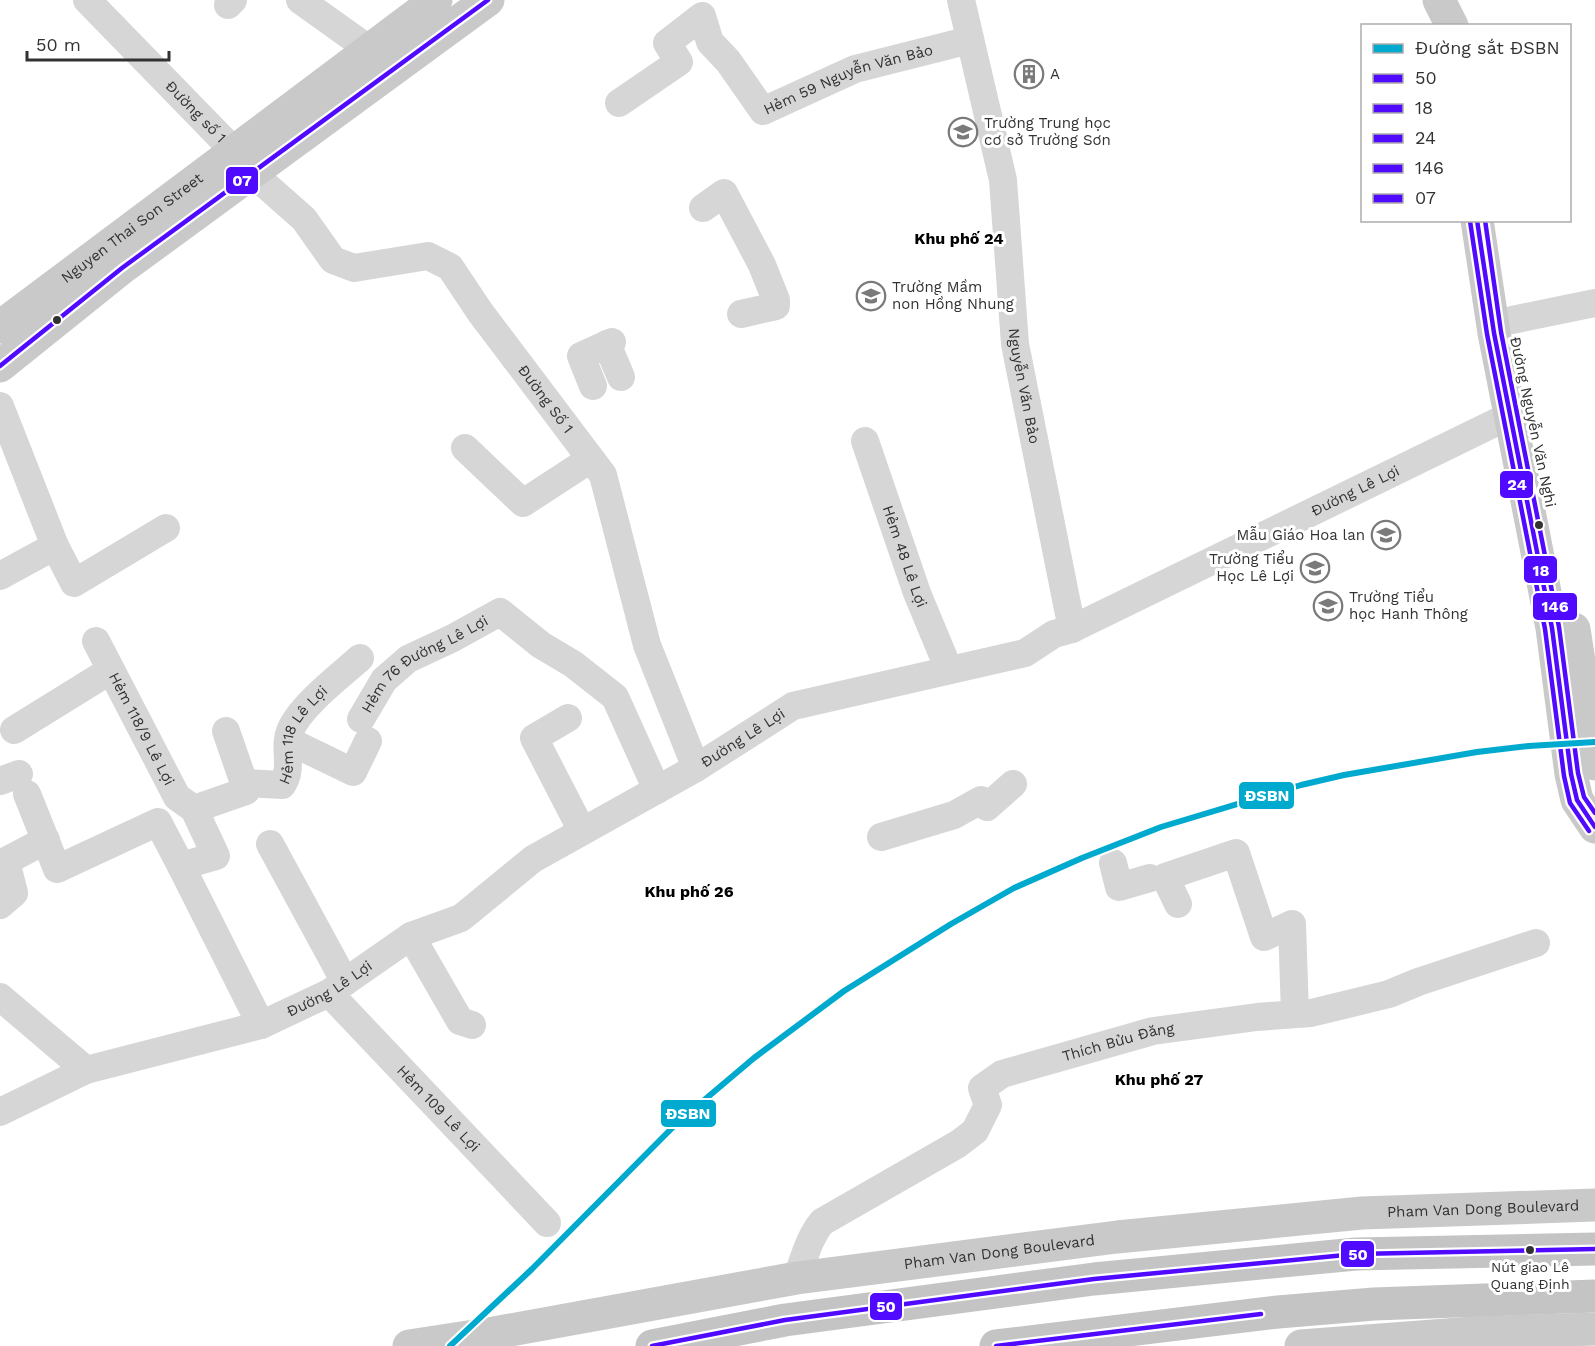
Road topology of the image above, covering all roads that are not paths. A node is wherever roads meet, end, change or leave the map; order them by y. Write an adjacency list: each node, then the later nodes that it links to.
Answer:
1 (87, 0): 9 (street, Đường số 1)
2 (300, 0): 7 (street)
3 (436, 0): 7 (main road, Nguyen Thai Son Street)
4 (488, 0): 9 (main road, Nguyen Thai Son Street)
5 (961, 0): 6 (street, Nguyễn Văn Bảo)
6 (970, 40): 8 (street, Hẻm 59 Nguyễn Văn Bảo); 28 (street, Nguyễn Văn Bảo)
7 (370, 50): 9 (main road, Nguyen Thai Son Street)
8 (619, 103)
9 (243, 162): 16 (main road, Nguyen Thai Son Street); 17 (main road, Nguyen Thai Son Street); 24 (street, Đường Số 1)
10 (703, 208): 14 (street)
11 (1477, 222): 21 (main road, Đường Nguyễn Văn Nghi)
12 (1495, 222): 15 (main road, Đường Nguyễn Văn Nghi)
13 (1595, 303): 15 (street)
14 (741, 314)
15 (1512, 320): 21 (main road, Đường Nguyễn Văn Nghi)
16 (0, 327)
17 (0, 366)
18 (621, 377): 19 (street)
19 (593, 386)
20 (0, 405): 26 (street)
21 (1520, 411): 28 (street, Đường Lê Lợi); 38 (main road, Đường Nguyễn Văn Nghi)
22 (865, 441): 32 (street, Hẻm 48 Lê Lợi)
23 (465, 448): 24 (street)
24 (590, 460): 37 (street, Đường Số 1)
25 (166, 528): 26 (street)
26 (55, 546): 27 (street)
27 (0, 576)
28 (1072, 629): 32 (street, Đường Lê Lợi)
29 (96, 641): 31 (street, Hẻm 118/9 Lê Lợi)
30 (360, 658): 36 (street, Hẻm 118 Lê Lợi)
31 (111, 670): 34 (street); 43 (street, Hẻm 118/9 Lê Lợi)
32 (950, 670): 37 (street, Đường Lê Lợi)
33 (568, 718): 45 (street)
34 (14, 730)
35 (226, 731): 40 (street)
36 (289, 741): 40 (street, Hẻm 118 Lê Lợi); 42 (street, Hẻm 76 Đường Lê Lợi)
37 (696, 768): 42 (street, Đường Lê Lợi)
38 (1583, 769): 44 (main road, Đường Nguyễn Văn Nghi)
39 (16, 783): 47 (street)
40 (244, 783): 43 (street)
41 (1013, 784): 46 (street)
42 (657, 790): 45 (street, Đường Lê Lợi)
43 (194, 809): 50 (street)
44 (1595, 827)
45 (582, 831): 54 (street, Đường Lê Lợi)
46 (881, 837)
47 (46, 840): 50 (street); 52 (street)
48 (270, 843): 56 (street, Hẻm 109 Lê Lợi)
49 (1113, 863): 51 (street)
50 (181, 866): 59 (street)
51 (1150, 878)
52 (0, 904)
53 (1178, 904): 58 (street)
54 (411, 936): 56 (street, Đường Lê Lợi); 60 (street)
55 (1536, 943): 58 (street, Thích Bửu Đăng)
56 (337, 988): 59 (street, Đường Lê Lợi); 64 (street, Hẻm 109 Lê Lợi)
57 (0, 997): 61 (street)
58 (1295, 1014): 66 (street, Thích Bửu Đăng)
59 (261, 1025): 61 (street, Đường Lê Lợi)
60 (472, 1025)
61 (86, 1070): 62 (street, Đường Lê Lợi)
62 (0, 1112)
63 (1595, 1204): 66 (main road, Pham Van Dong Boulevard)
64 (547, 1223)
65 (1595, 1250): 68 (highway)
66 (797, 1278): 68 (main road); 70 (main road, Pham Van Dong Boulevard)
67 (1595, 1296): 72 (highway)
68 (859, 1310): 71 (highway)
69 (1595, 1329): 73 (main road)
70 (410, 1346)
71 (652, 1346)
72 (996, 1346)
73 (1301, 1346)

